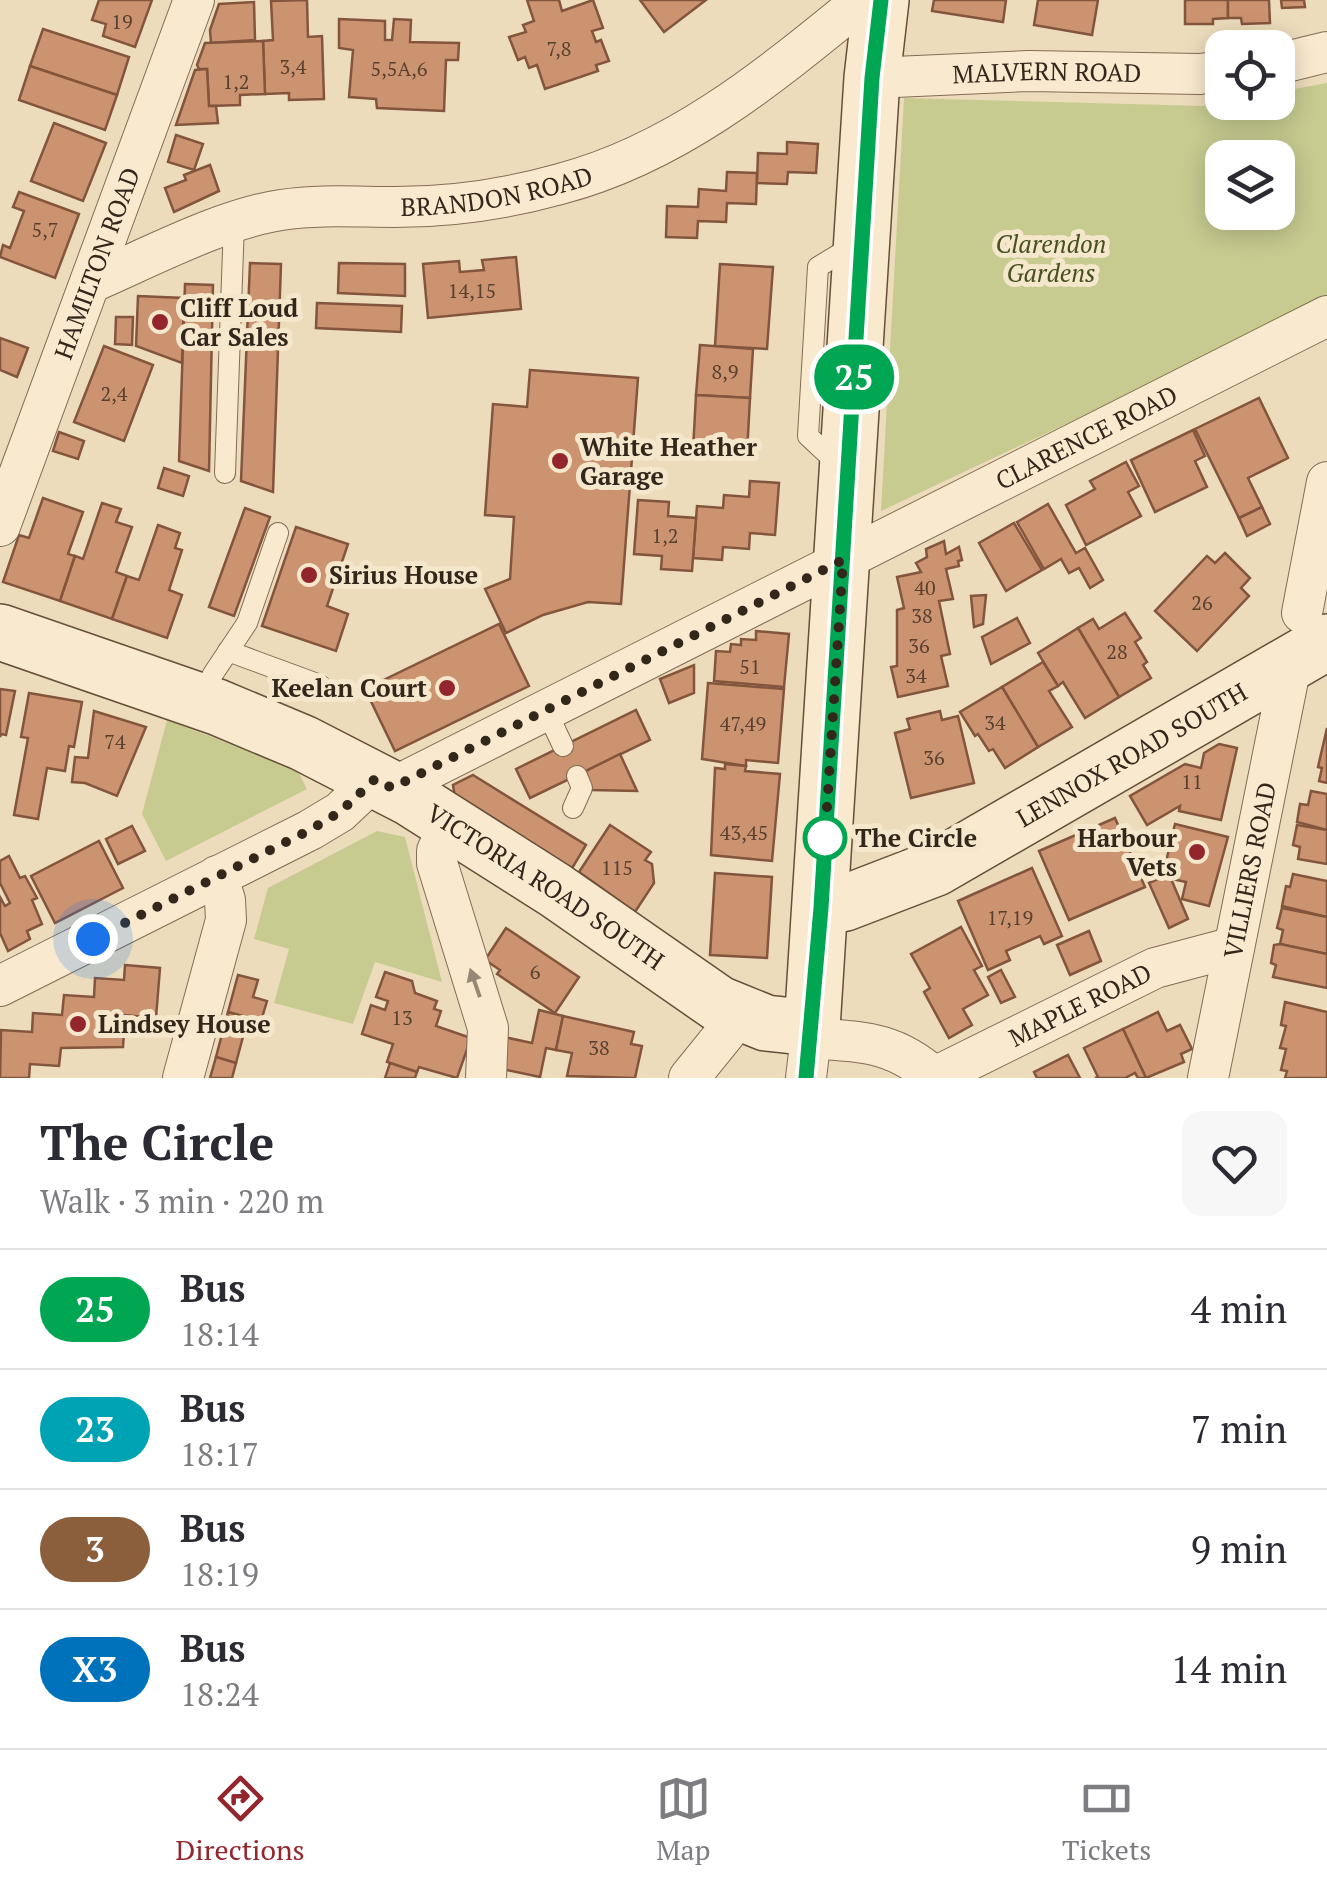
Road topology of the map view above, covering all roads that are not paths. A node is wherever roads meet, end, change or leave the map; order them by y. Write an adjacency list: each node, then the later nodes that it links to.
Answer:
1 (194, 0): 9 (street, HAMILTON ROAD)
2 (863, 0): 8 (street, BRANDON ROAD)
3 (881, 0): 7 (main road)
4 (1327, 52): 5 (street)
5 (1295, 60)
6 (1205, 73): 7 (street, MALVERN ROAD)
7 (872, 78): 15 (main road)
8 (234, 224): 9 (street, BRANDON ROAD); 11 (lane)
9 (90, 283): 13 (street, HAMILTON ROAD)
10 (1327, 316): 15 (street, CLARENCE ROAD)
11 (226, 473)
12 (1327, 482): 17 (street, VILLIERS ROAD)
13 (0, 526)
14 (278, 532): 18 (lane)
15 (843, 560): 21 (street, CLARENCE ROAD); 28 (main road)
16 (0, 632): 20 (main road, VICTORIA ROAD SOUTH)
17 (1307, 638): 28 (main road, LENNOX ROAD SOUTH); 29 (street, VILLIERS ROAD)
18 (228, 651): 19 (lane); 20 (lane)
19 (320, 684)
20 (202, 702): 24 (main road, VICTORIA ROAD SOUTH)
21 (546, 710): 22 (lane); 24 (street, CLARENCE ROAD)
22 (563, 746)
23 (576, 776): 25 (lane)
24 (383, 783): 26 (main road, VICTORIA ROAD SOUTH); 27 (street, CLARENCE ROAD)
25 (573, 808)
26 (450, 825): 31 (main road, VICTORIA ROAD SOUTH); 34 (street, one-way to 26)
27 (217, 876): 30 (street, CLARENCE ROAD); 33 (street)
28 (821, 908): 32 (main road)
29 (1234, 947): 36 (street, MAPLE ROAD); 37 (street, VILLIERS ROAD)
30 (0, 986)
31 (740, 1015): 32 (main road, VICTORIA ROAD SOUTH); 35 (street)
32 (810, 1048): 36 (street)
33 (183, 1078)
34 (486, 1078)
35 (690, 1078)
36 (935, 1078)
37 (1208, 1078)

